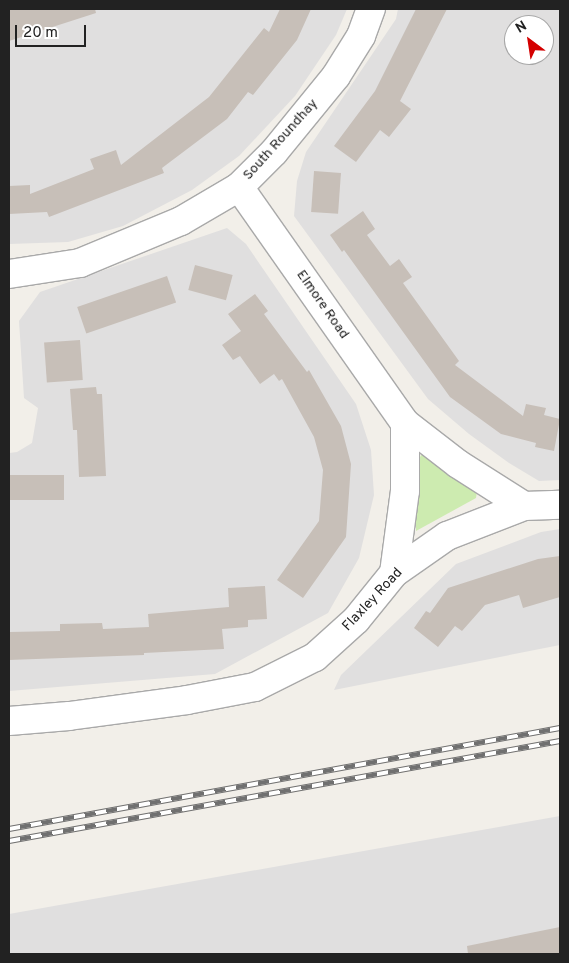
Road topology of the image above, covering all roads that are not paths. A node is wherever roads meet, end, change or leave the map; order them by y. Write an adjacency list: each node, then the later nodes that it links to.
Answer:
1 (371, 9): 2 (street, South Roundhay)
2 (239, 187): 3 (street, South Roundhay); 4 (street, Elmore Road)
3 (9, 274)
4 (405, 423): 6 (street, Elmore Road); 7 (street)
5 (560, 505): 6 (street, Flaxley Road)
6 (524, 506): 7 (street, Flaxley Road)
7 (394, 573): 8 (street, Flaxley Road)
8 (9, 721)

